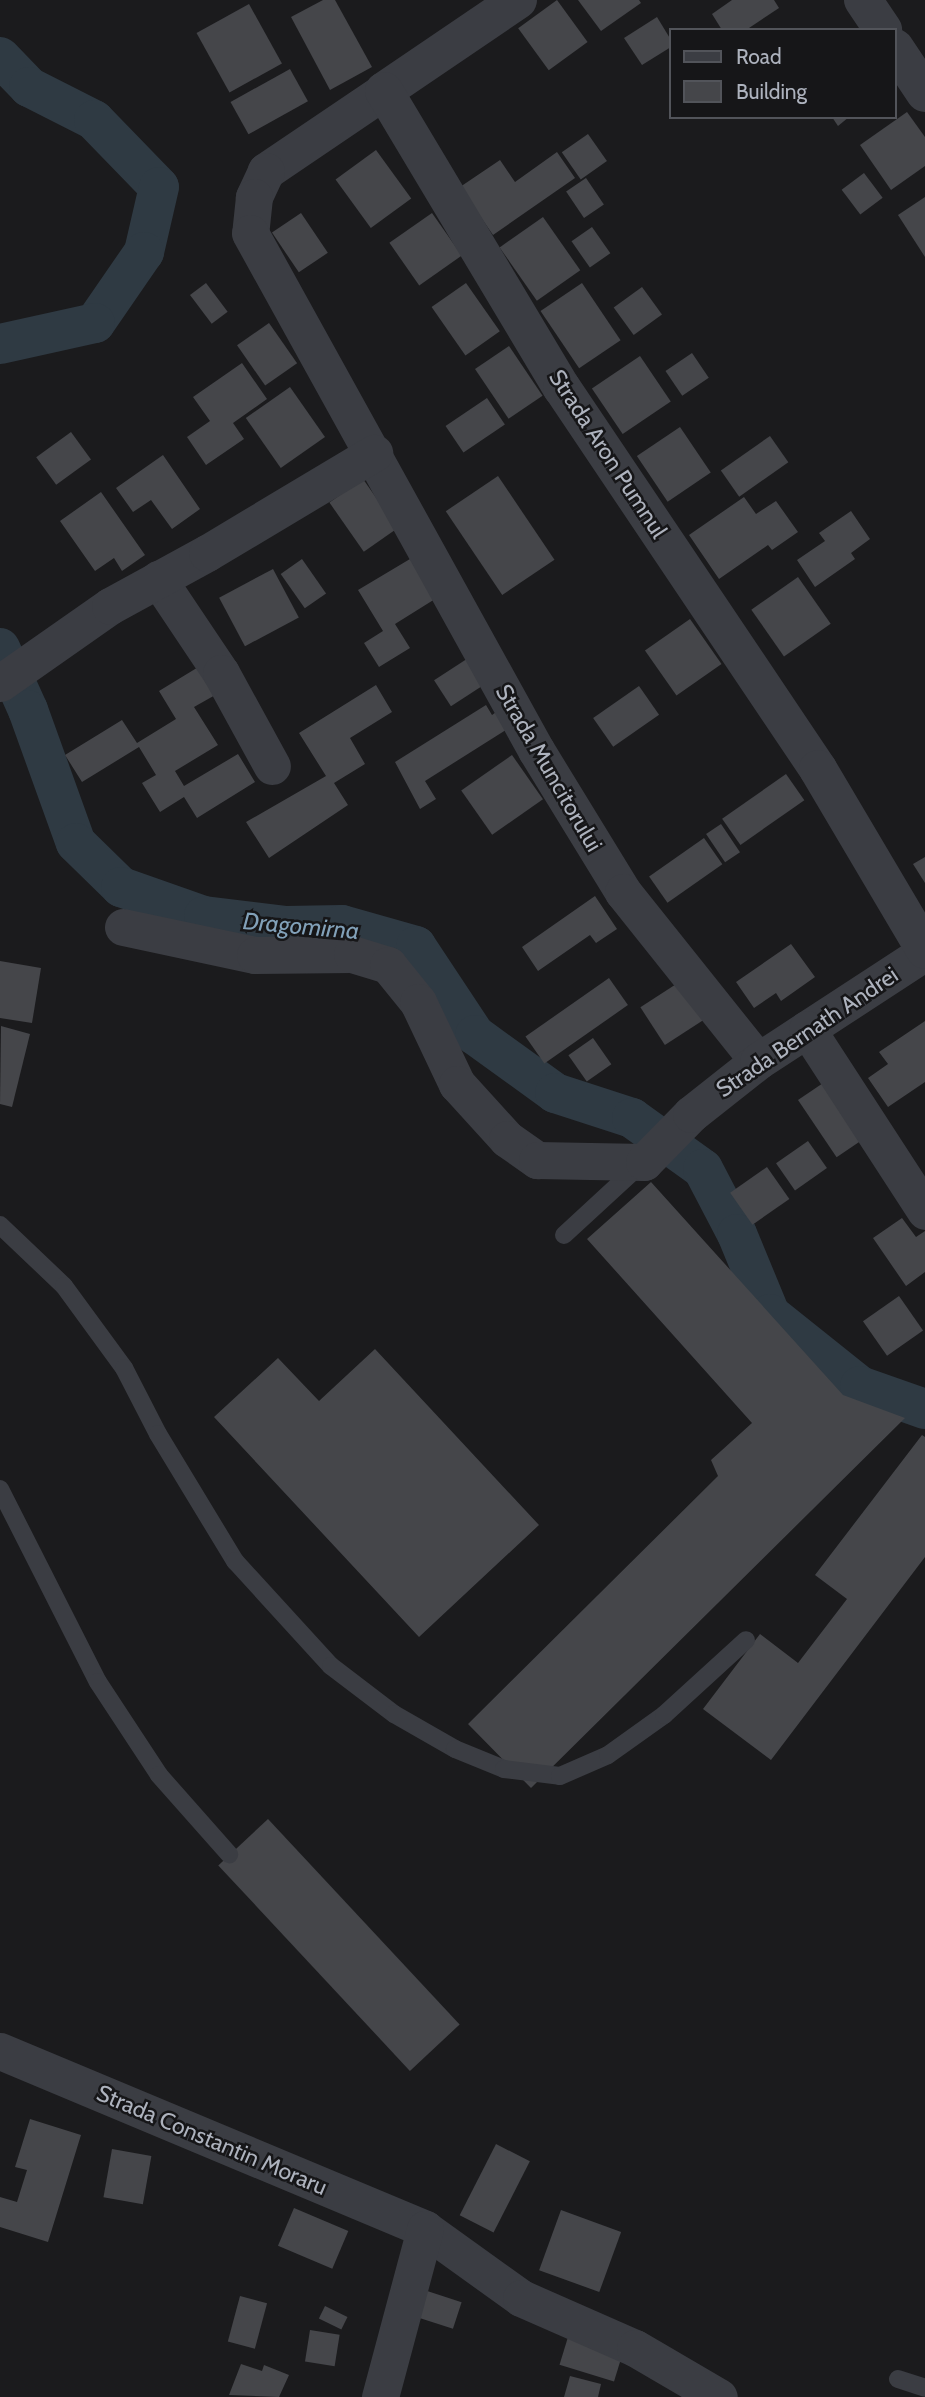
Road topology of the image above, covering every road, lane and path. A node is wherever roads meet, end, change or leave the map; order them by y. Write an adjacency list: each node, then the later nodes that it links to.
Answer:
1 (518, 0): 5 (street)
2 (863, 0): 3 (street)
3 (882, 28)
4 (897, 51): 6 (street)
5 (384, 91): 7 (street, Strada Muncitorului); 12 (street, Strada Aron Pumnul)
6 (925, 93)
7 (374, 453): 8 (street); 14 (street, Strada Muncitorului)
8 (158, 579): 9 (street); 10 (street)
9 (0, 683)
10 (272, 766)
11 (122, 927): 15 (street)
12 (925, 951): 13 (street, Strada Bernath Andrei)
13 (807, 1029): 14 (street, Strada Bernath Andrei); 16 (street)
14 (758, 1061): 15 (street, Strada Bernath Andrei)
15 (644, 1162): 18 (lane)
16 (925, 1211)
17 (0, 1225): 20 (lane)
18 (564, 1236)
19 (0, 1489): 21 (lane)
20 (746, 1640)
21 (229, 1854)
22 (0, 2050): 23 (street, Strada Constantin Moraru)
23 (425, 2228): 26 (street); 27 (street, Strada Constantin Moraru)
24 (898, 2379): 25 (lane)
25 (925, 2388)
26 (380, 2397)
27 (719, 2397)

